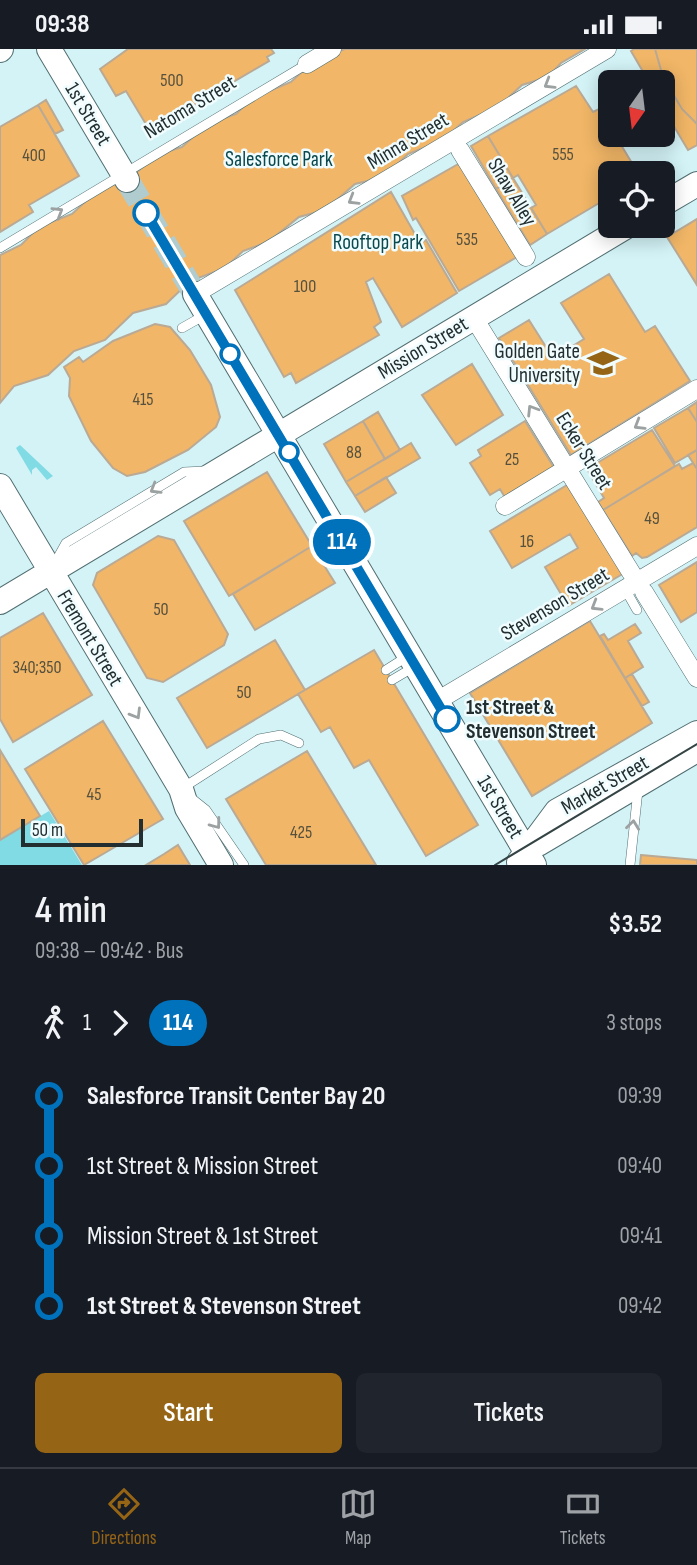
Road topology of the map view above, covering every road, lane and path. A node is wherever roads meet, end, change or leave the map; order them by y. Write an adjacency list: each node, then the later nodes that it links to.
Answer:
1 (49, 49): 6 (street, 1st Street)
2 (332, 49): 4 (street, Natoma Street)
3 (607, 49): 12 (street, Minna Street, one-way to 12)
4 (307, 64): 6 (lane, Natoma Street)
5 (460, 150): 11 (street, Shaw Alley)
6 (125, 177): 10 (lane, Natoma Street, one-way to 6)
7 (697, 184): 8 (street)
8 (675, 197)
9 (607, 238): 13 (street, Mission Street)
10 (0, 248)
11 (526, 257)
12 (201, 304): 14 (lane); 16 (street, 1st Street)
13 (474, 318): 16 (street, Mission Street); 17 (street, Ecker Street, one-way to 13)
14 (182, 328)
15 (697, 389): 17 (street, one-way to 17)
16 (278, 435): 21 (street, Mission Street); 26 (street, 1st Street)
17 (568, 468): 19 (street); 22 (street, Ecker Street)
18 (0, 486): 21 (street, Fremont Street)
19 (505, 506)
20 (697, 546): 22 (street, Stevenson Street)
21 (51, 571): 24 (street, Mission Street); 35 (street, Fremont Street, one-way to 35)
22 (629, 581): 25 (lane); 30 (street, Stevenson Street, one-way to 30)
23 (644, 593): 28 (street)
24 (0, 602)
25 (637, 610)
26 (413, 661): 27 (lane); 29 (lane); 30 (street, 1st Street)
27 (386, 670)
28 (697, 678)
29 (392, 680)
30 (437, 702): 36 (street, 1st Street)
31 (697, 733): 36 (street, Market Street)
32 (299, 743): 35 (lane)
33 (697, 750): 34 (street, Market Street)
34 (639, 785): 36 (street, Market Street); 41 (lane, one-way to 34)
35 (181, 789): 37 (street, Fremont Street); 38 (lane, Fremont Street, one-way to 38)
36 (526, 860): 39 (street, Market Street); 40 (lane)
37 (222, 865)
38 (244, 865)
39 (503, 865)
40 (549, 865)
41 (629, 865)

